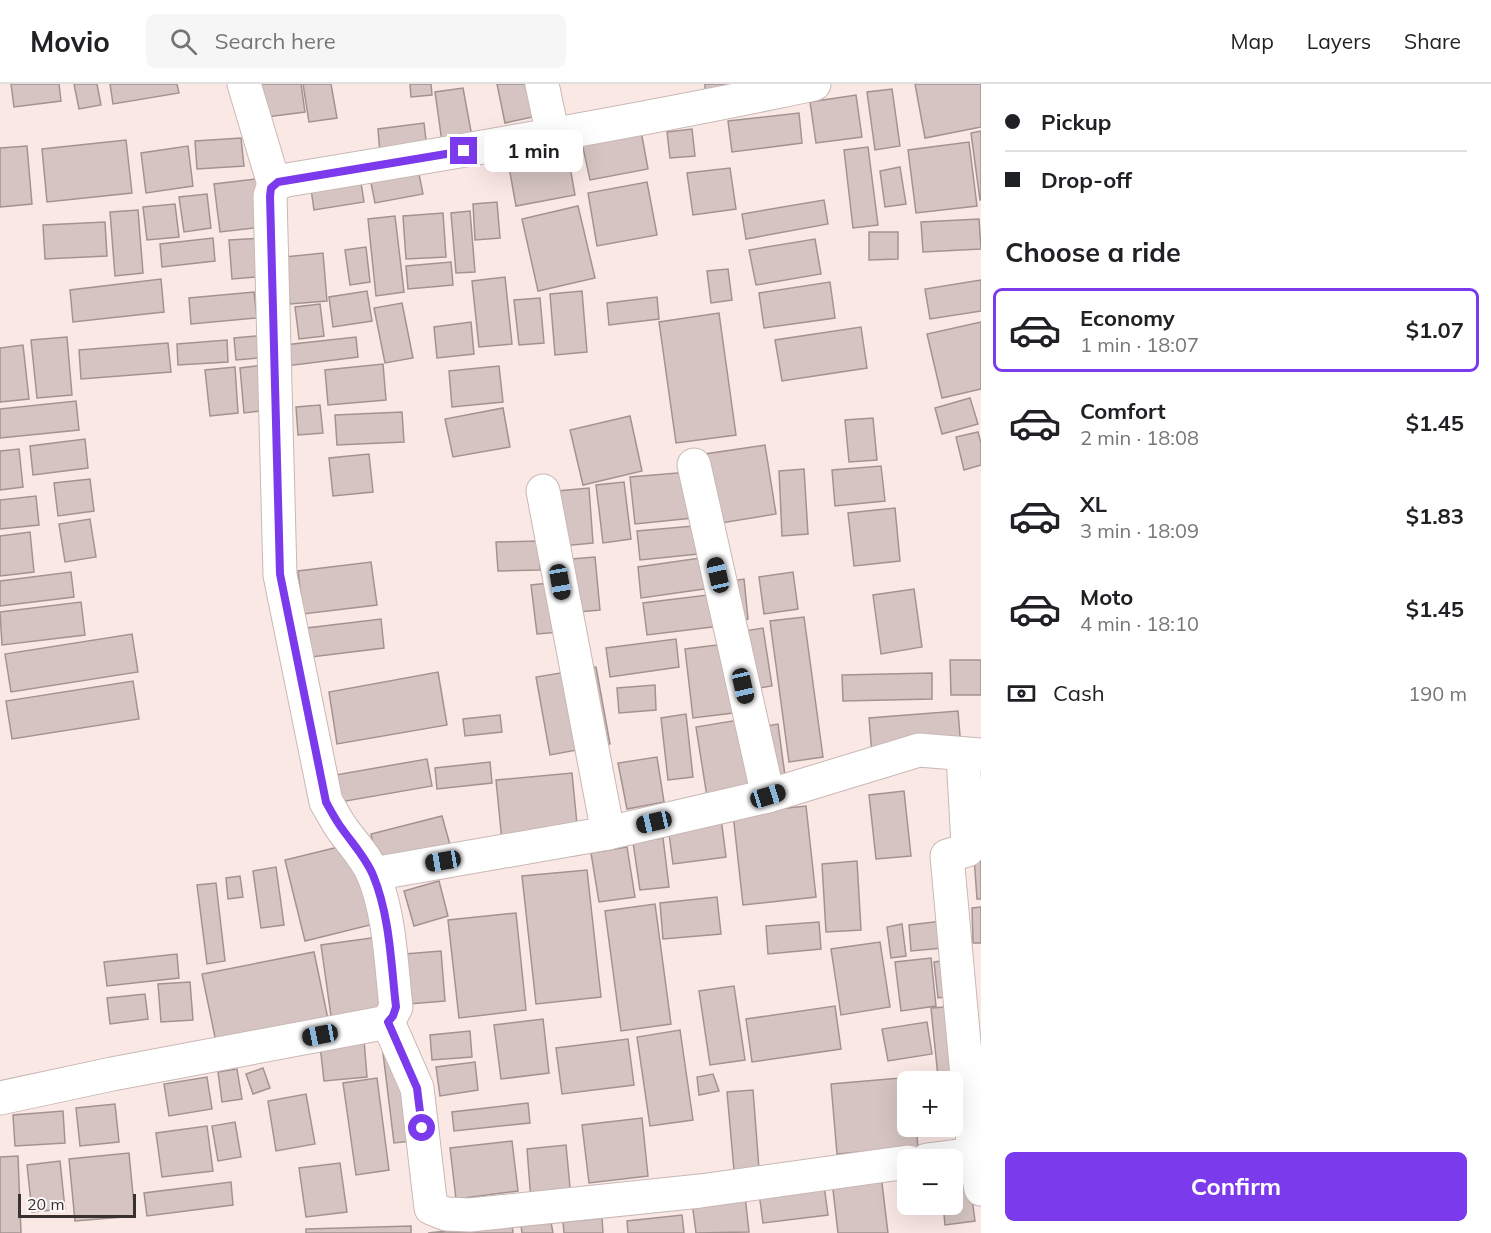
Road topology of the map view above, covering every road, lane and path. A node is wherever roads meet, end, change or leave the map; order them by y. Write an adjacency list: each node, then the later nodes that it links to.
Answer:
1 (244, 84): 6 (street)
2 (542, 84): 5 (street)
3 (814, 84): 4 (street)
4 (695, 96): 5 (street)
5 (553, 136): 6 (street)
6 (274, 184): 12 (street)
7 (694, 465): 10 (street)
8 (543, 491): 11 (street)
9 (972, 754): 10 (street); 15 (street)
10 (768, 796): 11 (street)
11 (608, 832): 12 (street)
12 (373, 874): 13 (street)
13 (388, 1022): 14 (street); 16 (street)
14 (0, 1098)
15 (977, 1153): 17 (street)
16 (897, 1164)
17 (981, 1189)

